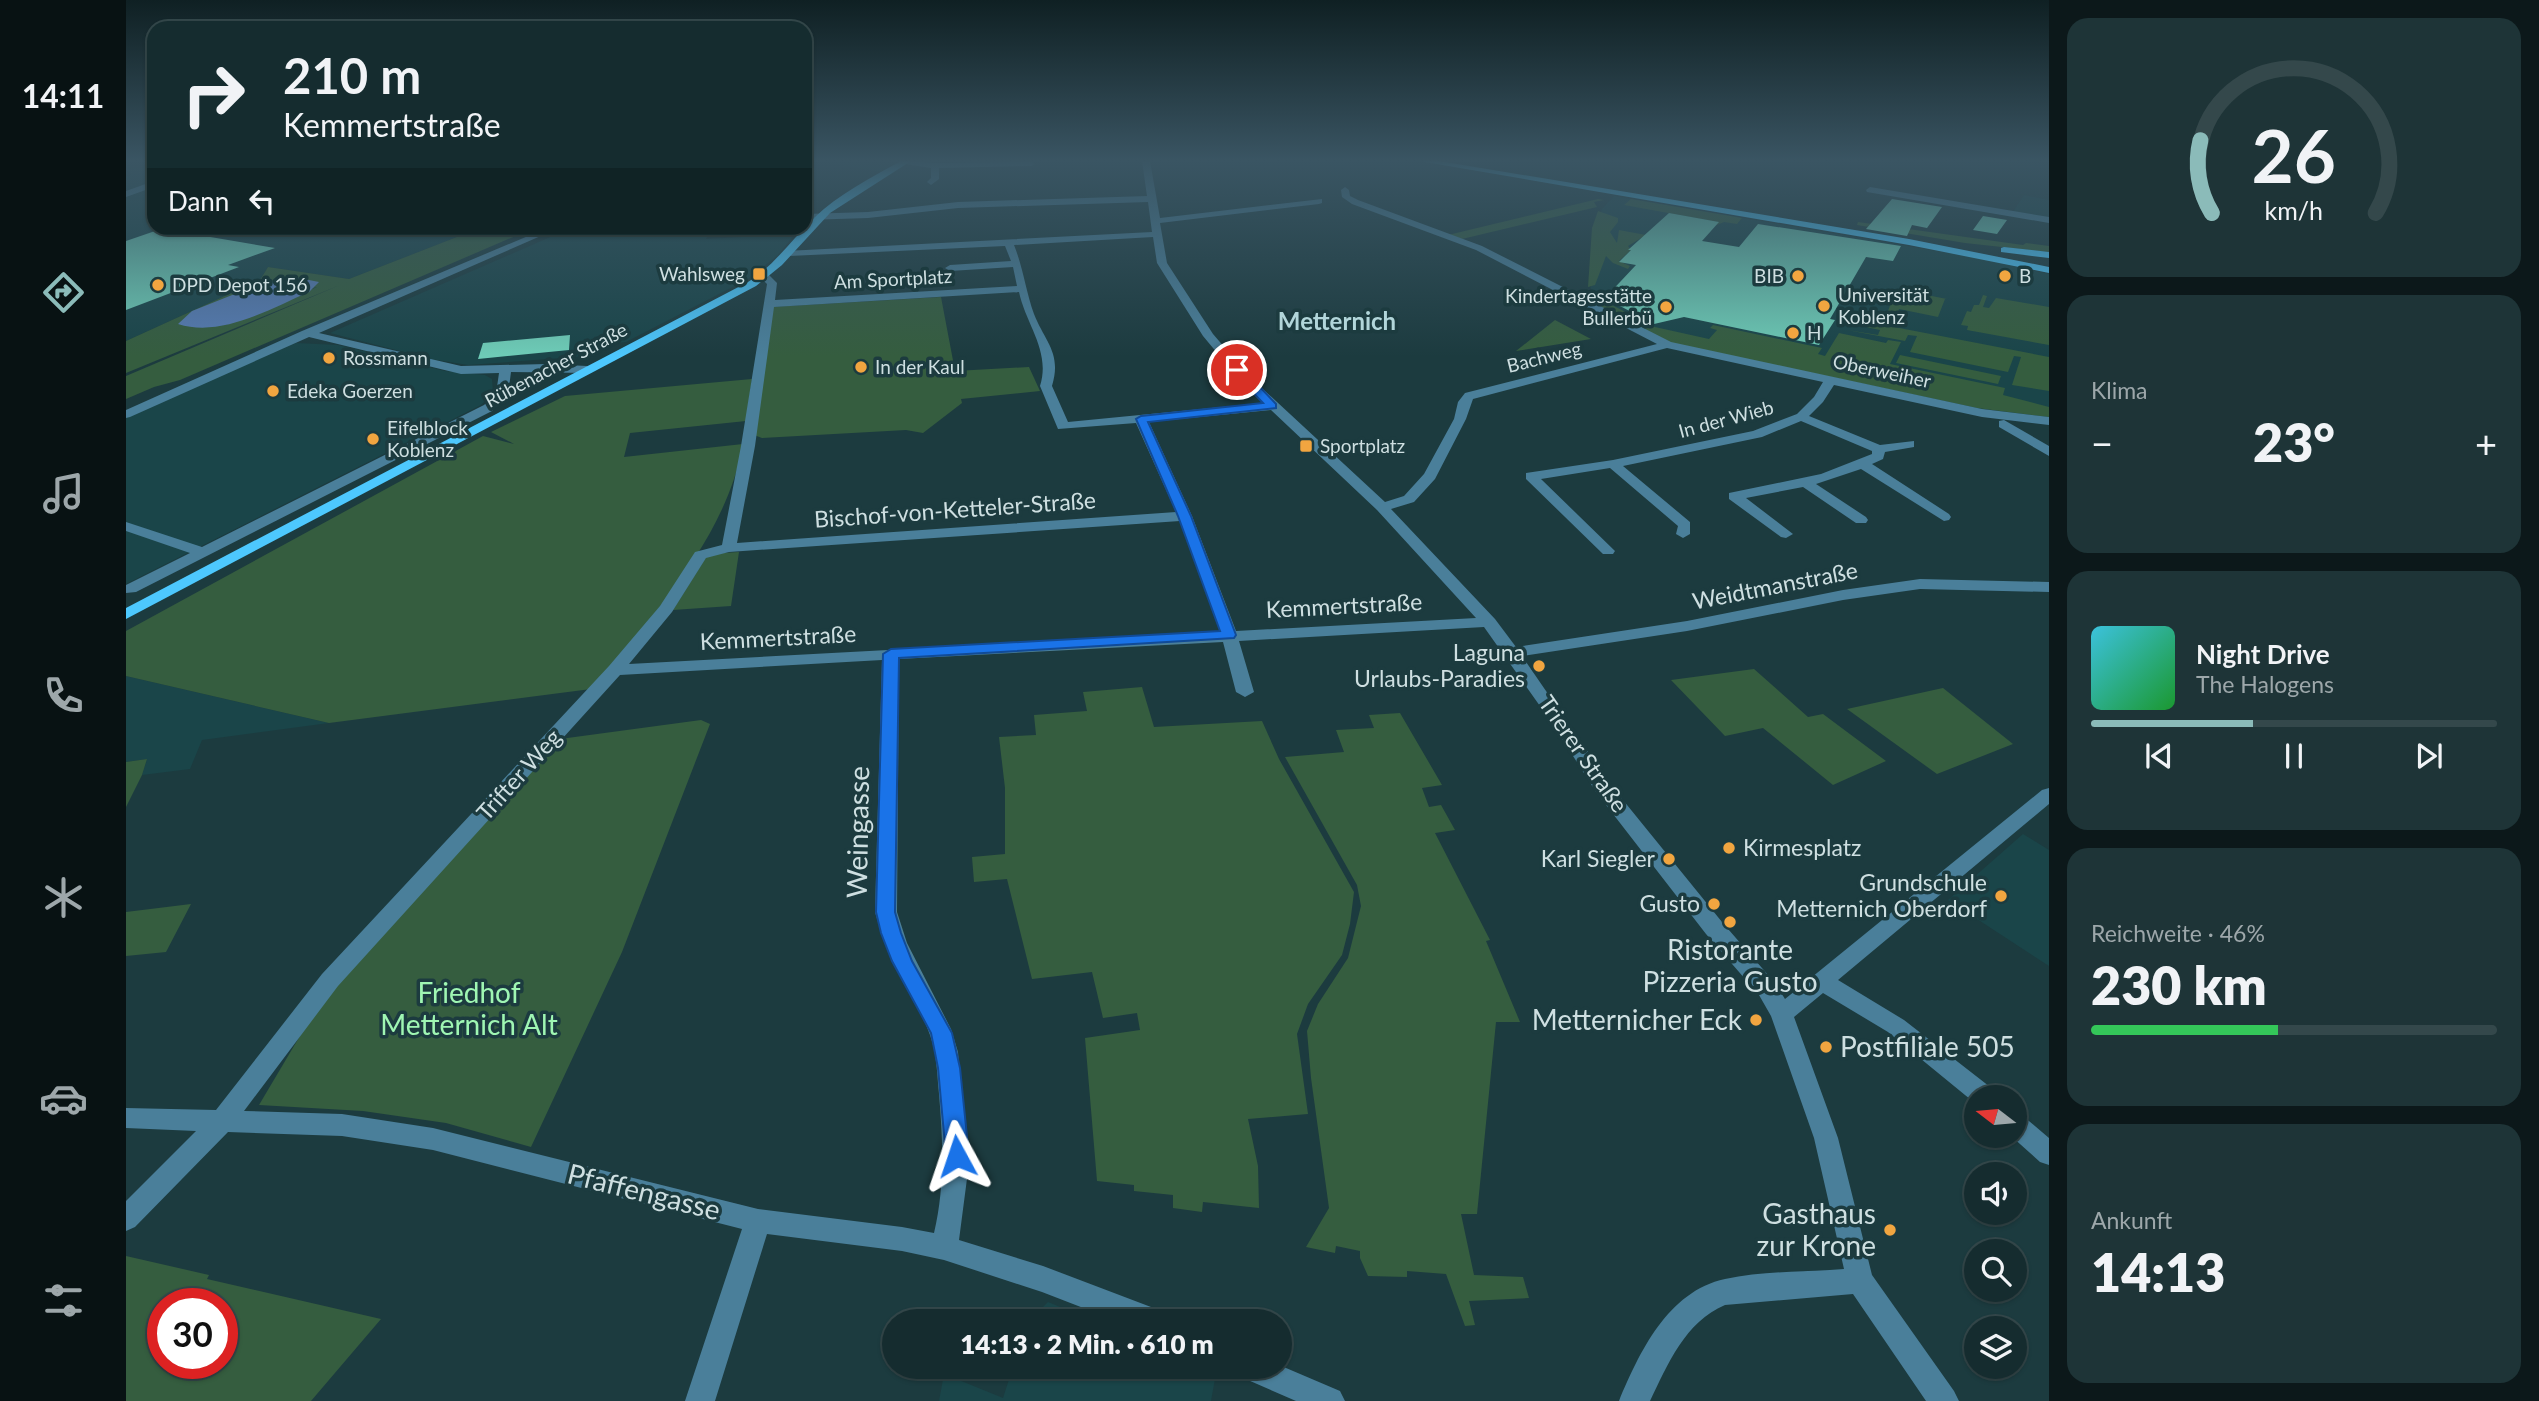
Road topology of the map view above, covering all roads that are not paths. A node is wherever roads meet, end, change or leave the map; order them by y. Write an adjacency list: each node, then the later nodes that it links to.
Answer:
1 (1158, 226): 5 (street, Trierer Straße)
2 (1421, 226): 20 (street)
3 (1826, 226): 9 (main road)
4 (1830, 226): 9 (main road)
5 (1159, 234): 8 (street); 26 (street, Trierer Straße)
6 (537, 235): 19 (street)
7 (805, 235): 10 (main road, Rübenacher Straße)
8 (1008, 242): 10 (street); 12 (street)
9 (1922, 242): 11 (main road); 13 (main road); 15 (main road)
10 (789, 253): 16 (main road, Rübenacher Straße)
11 (2049, 256)
12 (1017, 264): 14 (street); 17 (street)
13 (2049, 264)
14 (950, 268)
15 (2049, 270)
16 (765, 277): 18 (street); 23 (main road, Rübenacher Straße)
17 (1021, 289): 18 (street, Am Sportplatz); 29 (street)
18 (767, 304): 45 (street)
19 (306, 333): 22 (street); 27 (street)
20 (1667, 345): 25 (street, Oberweiher); 38 (street, Bachweg)
21 (534, 368): 22 (street); 23 (street); 24 (street)
22 (505, 369): 47 (street, Rübenacher Straße)
23 (587, 370): 24 (main road, Rübenacher Straße)
24 (575, 377): 50 (main road, Rübenacher Straße)
25 (1831, 380): 28 (street, In der Wieb); 30 (street, Oberweiher)
26 (1272, 406): 29 (street); 38 (street, Trierer Straße)
27 (126, 414)
28 (1801, 417): 34 (street); 35 (street, In der Wieb)
29 (1141, 419): 39 (street)
30 (2049, 421)
31 (2004, 424): 33 (street)
32 (1909, 444): 34 (street)
33 (2046, 445)
34 (1880, 449): 36 (street)
35 (1613, 464): 43 (street); 46 (street, In der Wieb)
36 (1862, 464): 37 (street); 40 (street)
37 (1806, 483): 41 (street); 44 (street)
38 (1381, 507): 51 (street, Trierer Straße)
39 (1185, 516): 45 (street, Bischof-von-Ketteler-Straße); 52 (street)
40 (1944, 517)
41 (1861, 520)
42 (126, 526): 47 (street)
43 (1683, 534)
44 (1787, 534)
45 (729, 548): 55 (street, Trifter Weg)
46 (1608, 551)
47 (203, 552): 49 (street, Rübenacher Straße)
48 (2049, 587): 53 (street, Weidtmanstraße)
49 (130, 589)
50 (126, 614)
51 (1489, 622): 52 (street, Kemmertstraße); 53 (street, Trierer Straße)
52 (1229, 635): 54 (street, Kemmertstraße); 56 (street)
53 (1511, 653): 59 (street, Trierer Straße)
54 (891, 654): 55 (street, Kemmertstraße); 67 (street, Weingasse)
55 (615, 670): 62 (street, Trifter Weg)
56 (1245, 692)
57 (2049, 794): 58 (street)
58 (1822, 981): 59 (street); 60 (street)
59 (1782, 1014): 68 (street, Trierer Straße)
60 (1970, 1085)
61 (126, 1118): 62 (street, Pfaffengasse)
62 (223, 1120): 65 (street, Trifter Weg); 66 (street, Pfaffengasse)
63 (2027, 1135): 64 (street)
64 (2049, 1154)
65 (126, 1219)
66 (758, 1221): 67 (street, Pfaffengasse); 71 (street)
67 (944, 1248): 69 (street, Pfaffengasse)
68 (1860, 1280): 73 (street); 74 (street, Trierer Straße)
69 (1120, 1309)
70 (1279, 1379): 72 (street)
71 (700, 1401)
72 (1330, 1401)
73 (1634, 1401)
74 (1944, 1401)

